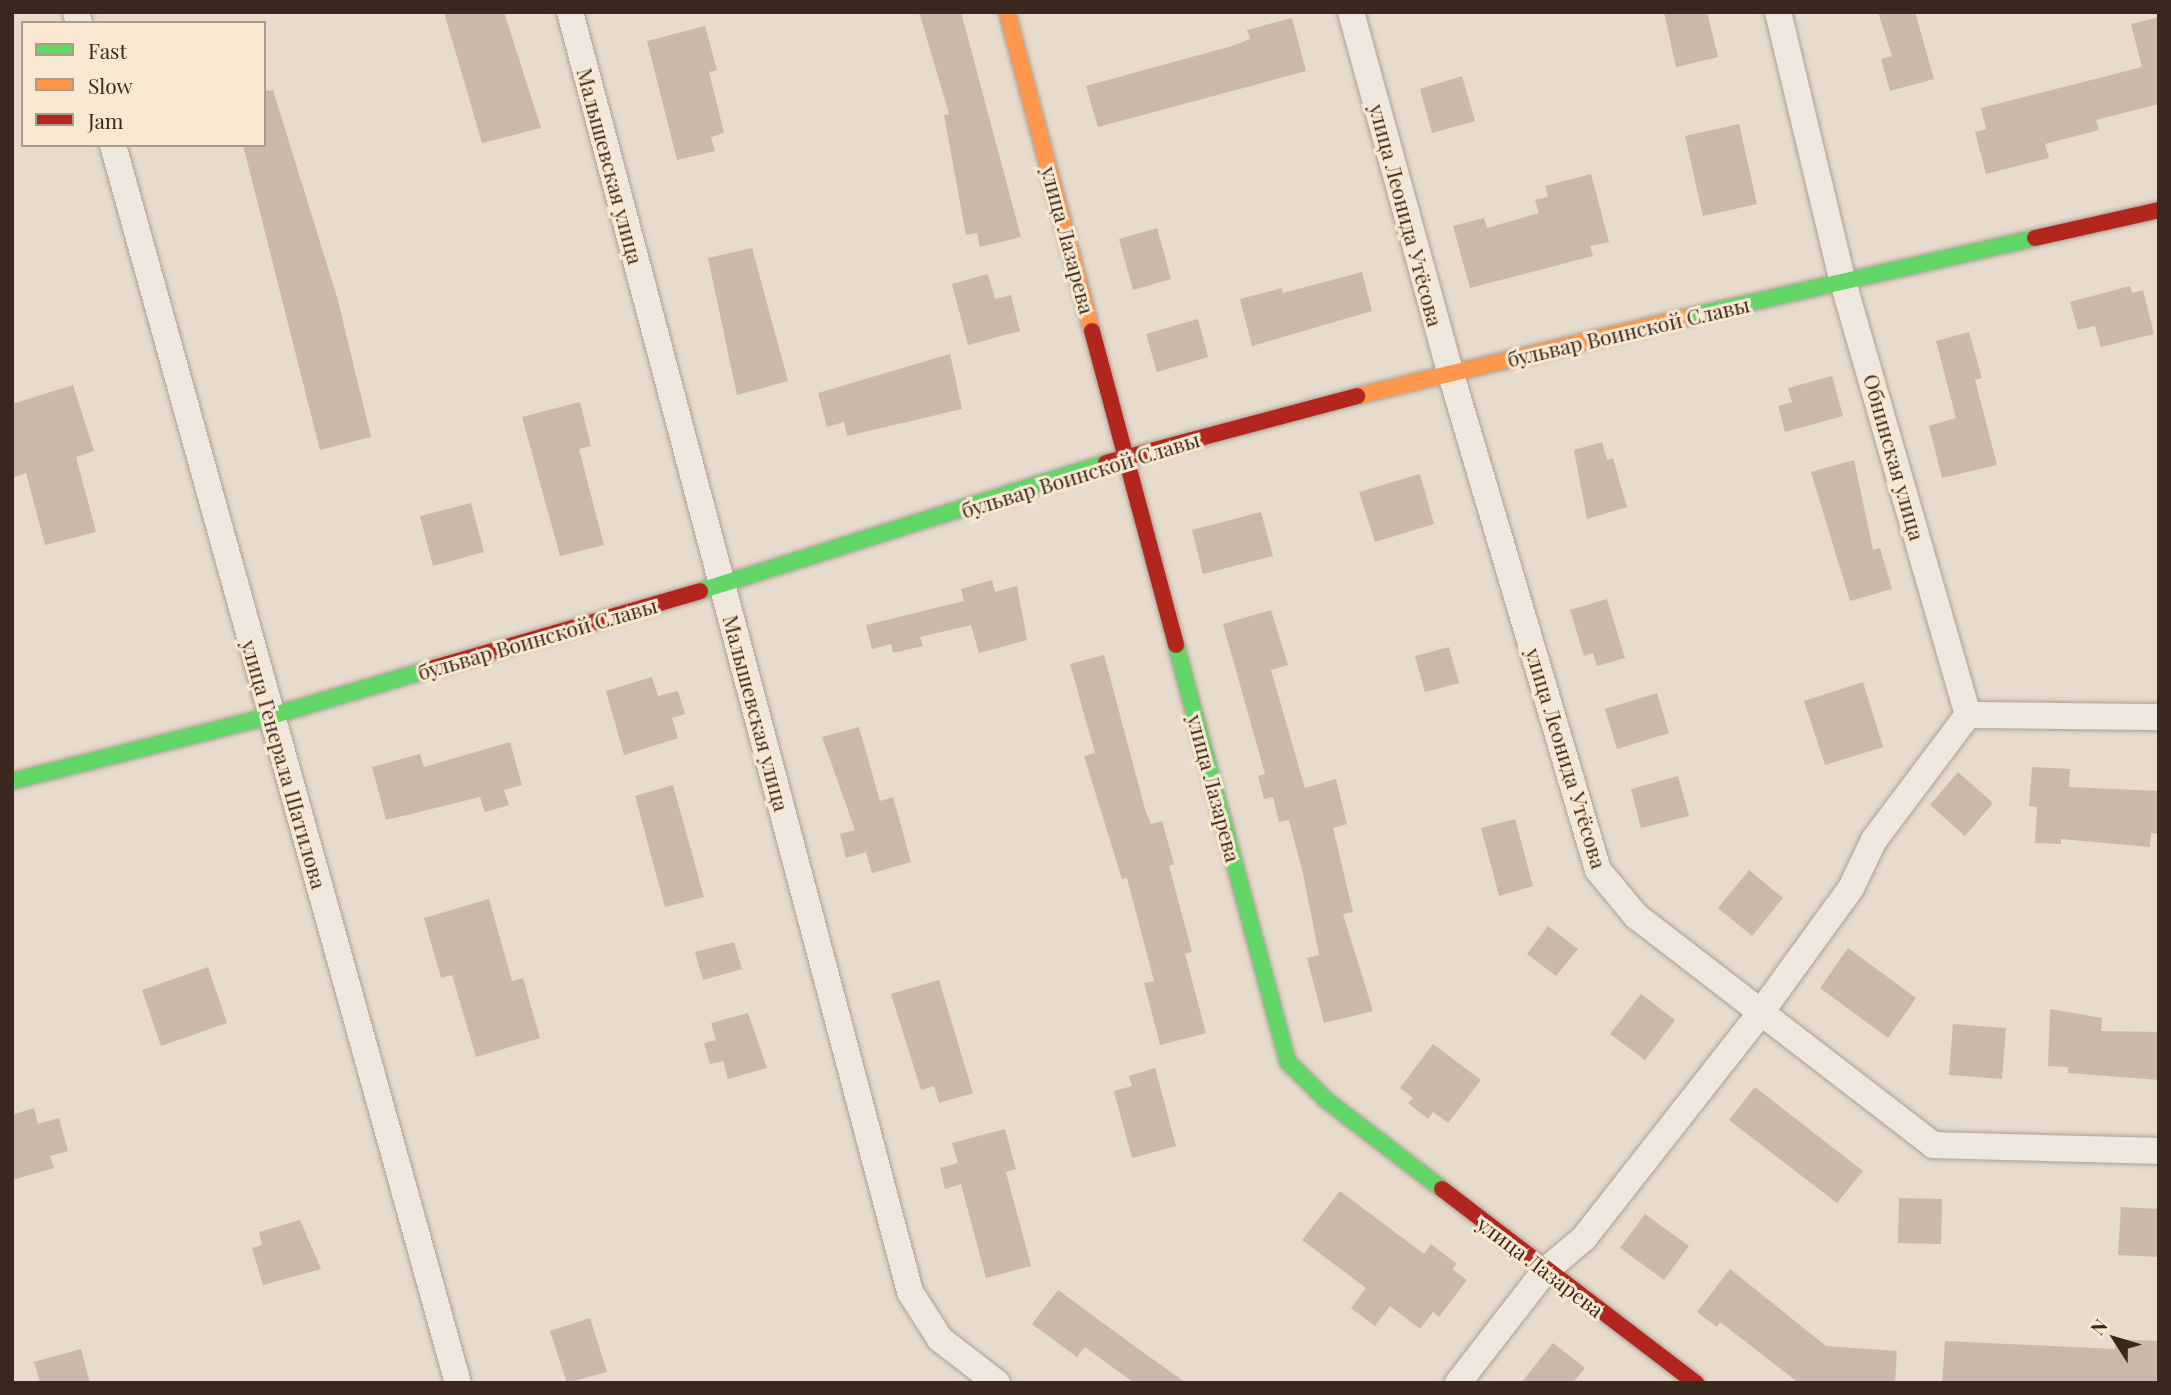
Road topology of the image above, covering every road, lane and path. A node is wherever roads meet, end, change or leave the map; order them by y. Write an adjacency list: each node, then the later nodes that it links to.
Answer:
1 (570, 12): 10 (street, Малышевская улица)
2 (1007, 12): 9 (street, улица Лазарева)
3 (1351, 12): 8 (street, улица Леонида Утёсова)
4 (1778, 12): 7 (street, Обнинская улица)
5 (114, 147): 12 (street, улица Генерала Шатилова)
6 (2159, 210): 7 (street, бульвар Воинской Славы)
7 (1843, 282): 8 (street, бульвар Воинской Славы); 11 (street, Обнинская улица)
8 (1450, 371): 9 (street, бульвар Воинской Славы); 15 (street, улица Леонида Утёсова)
9 (1127, 457): 10 (street, бульвар Воинской Славы); 17 (street, улица Лазарева)
10 (723, 584): 12 (street, бульвар Воинской Славы); 19 (street, Малышевская улица)
11 (1968, 715): 13 (street); 15 (street)
12 (271, 716): 14 (street, бульвар Воинской Славы); 18 (street, улица Генерала Шатилова)
13 (2159, 717)
14 (12, 781)
15 (1761, 1012): 16 (street, улица Леонида Утёсова); 17 (street)
16 (2159, 1151)
17 (1545, 1271): 20 (street); 21 (street, улица Лазарева)
18 (458, 1383)
19 (997, 1383)
20 (1458, 1383)
21 (1696, 1383)

